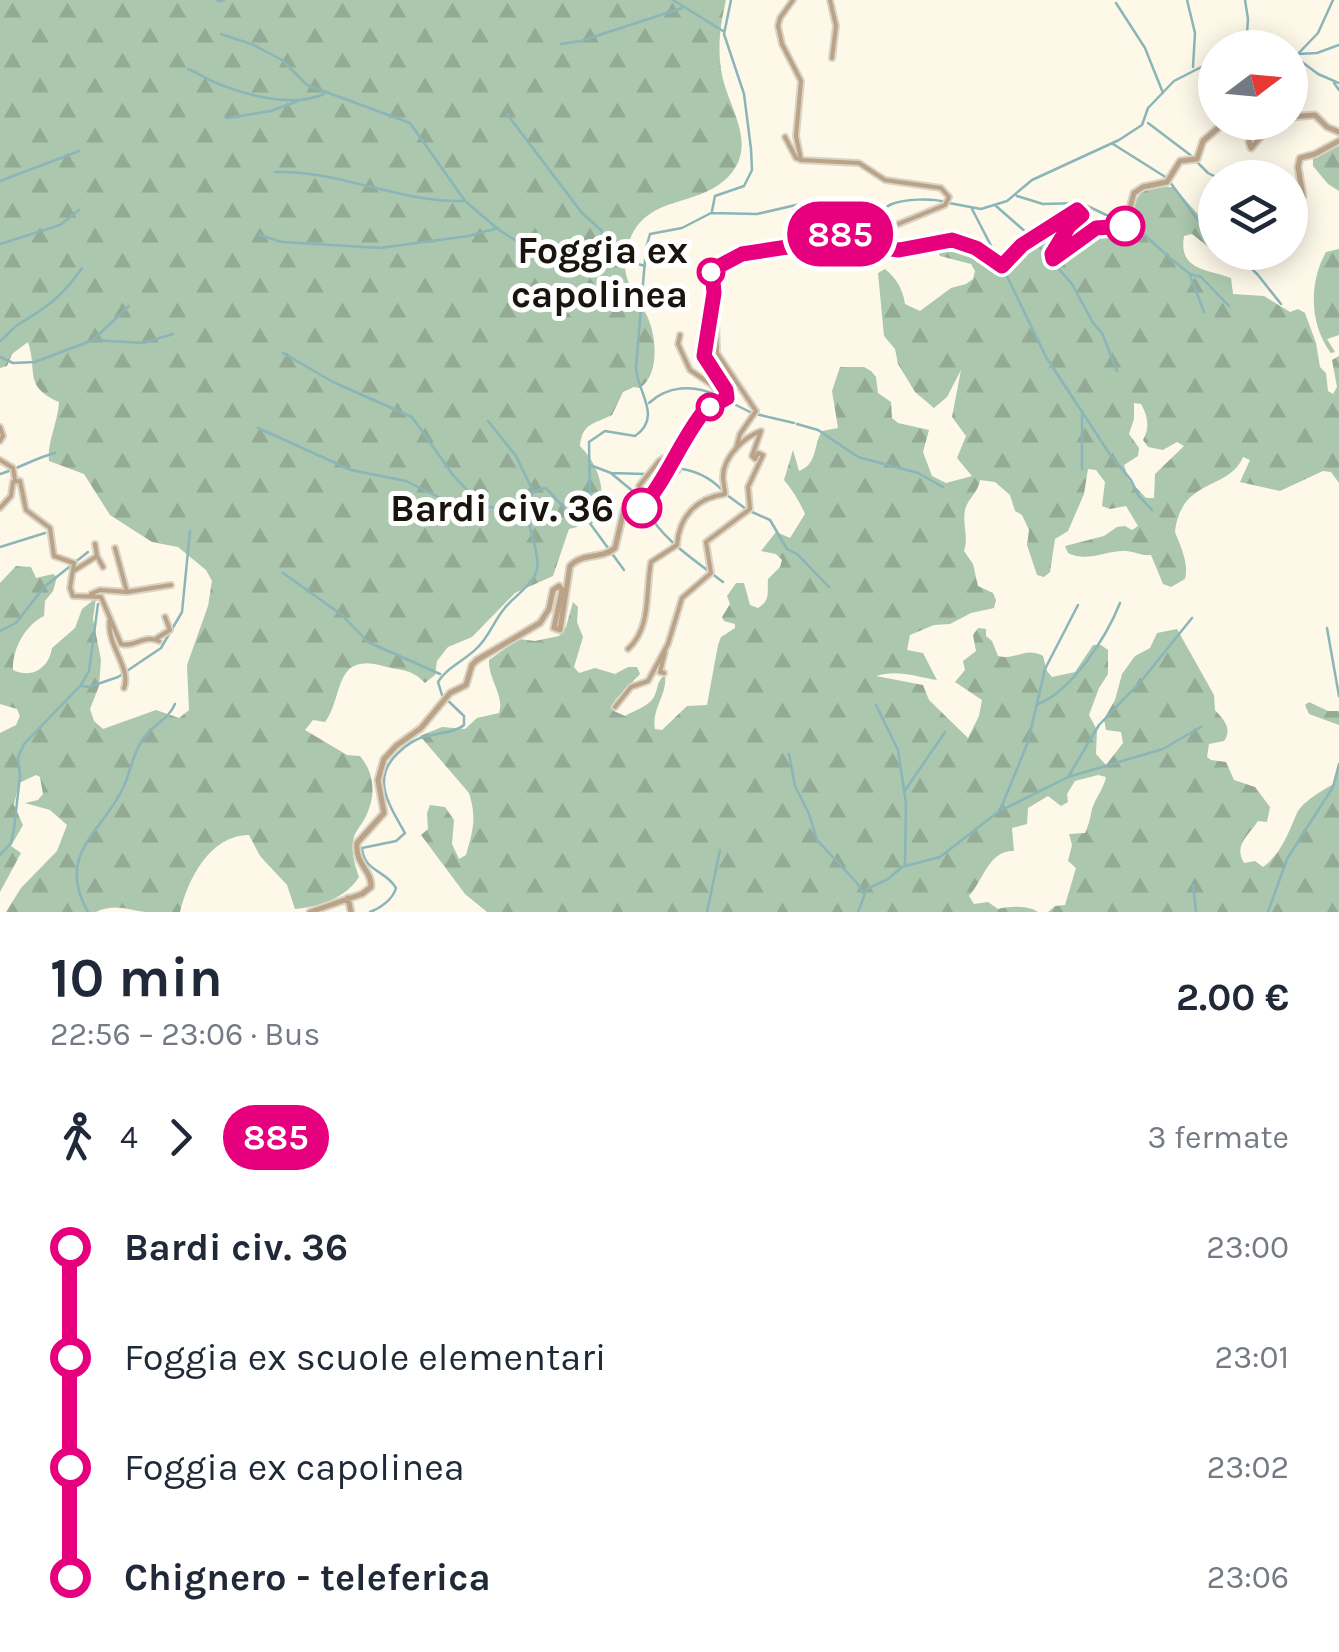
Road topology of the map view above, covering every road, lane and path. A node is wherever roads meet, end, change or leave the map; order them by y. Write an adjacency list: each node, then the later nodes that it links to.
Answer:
1 (793, 0): 6 (street)
2 (830, 0): 3 (street)
3 (832, 58)
4 (1308, 115): 5 (street)
5 (1339, 132)
6 (796, 136): 10 (street); 11 (street)
7 (786, 137): 11 (street)
8 (1204, 140): 13 (street)
9 (1339, 141): 12 (street)
10 (800, 145)
11 (801, 160): 13 (street)
12 (1300, 160)
13 (803, 244): 14 (street)
14 (714, 293): 16 (street); 19 (street)
15 (680, 335): 16 (street)
16 (708, 408): 21 (street)
17 (0, 426): 18 (street)
18 (0, 441)
19 (736, 449): 37 (street); 38 (street)
20 (0, 460): 24 (street)
21 (671, 462): 23 (street); 25 (street)
22 (678, 470): 23 (street)
23 (664, 479): 42 (street)
24 (15, 480): 26 (street); 31 (street)
25 (639, 486)
26 (0, 508)
27 (94, 544): 29 (street)
28 (115, 548): 33 (street)
29 (97, 556): 30 (street); 31 (street)
30 (103, 567)
31 (75, 570): 34 (street)
32 (171, 585): 33 (street)
33 (127, 592): 34 (street)
34 (88, 597): 36 (street)
35 (165, 617): 36 (street)
36 (110, 618): 40 (street)
37 (666, 647): 39 (street); 41 (street)
38 (628, 649)
39 (664, 673)
40 (124, 688)
41 (615, 706)
42 (349, 901): 43 (street); 44 (street)
43 (310, 912)
44 (351, 912)

